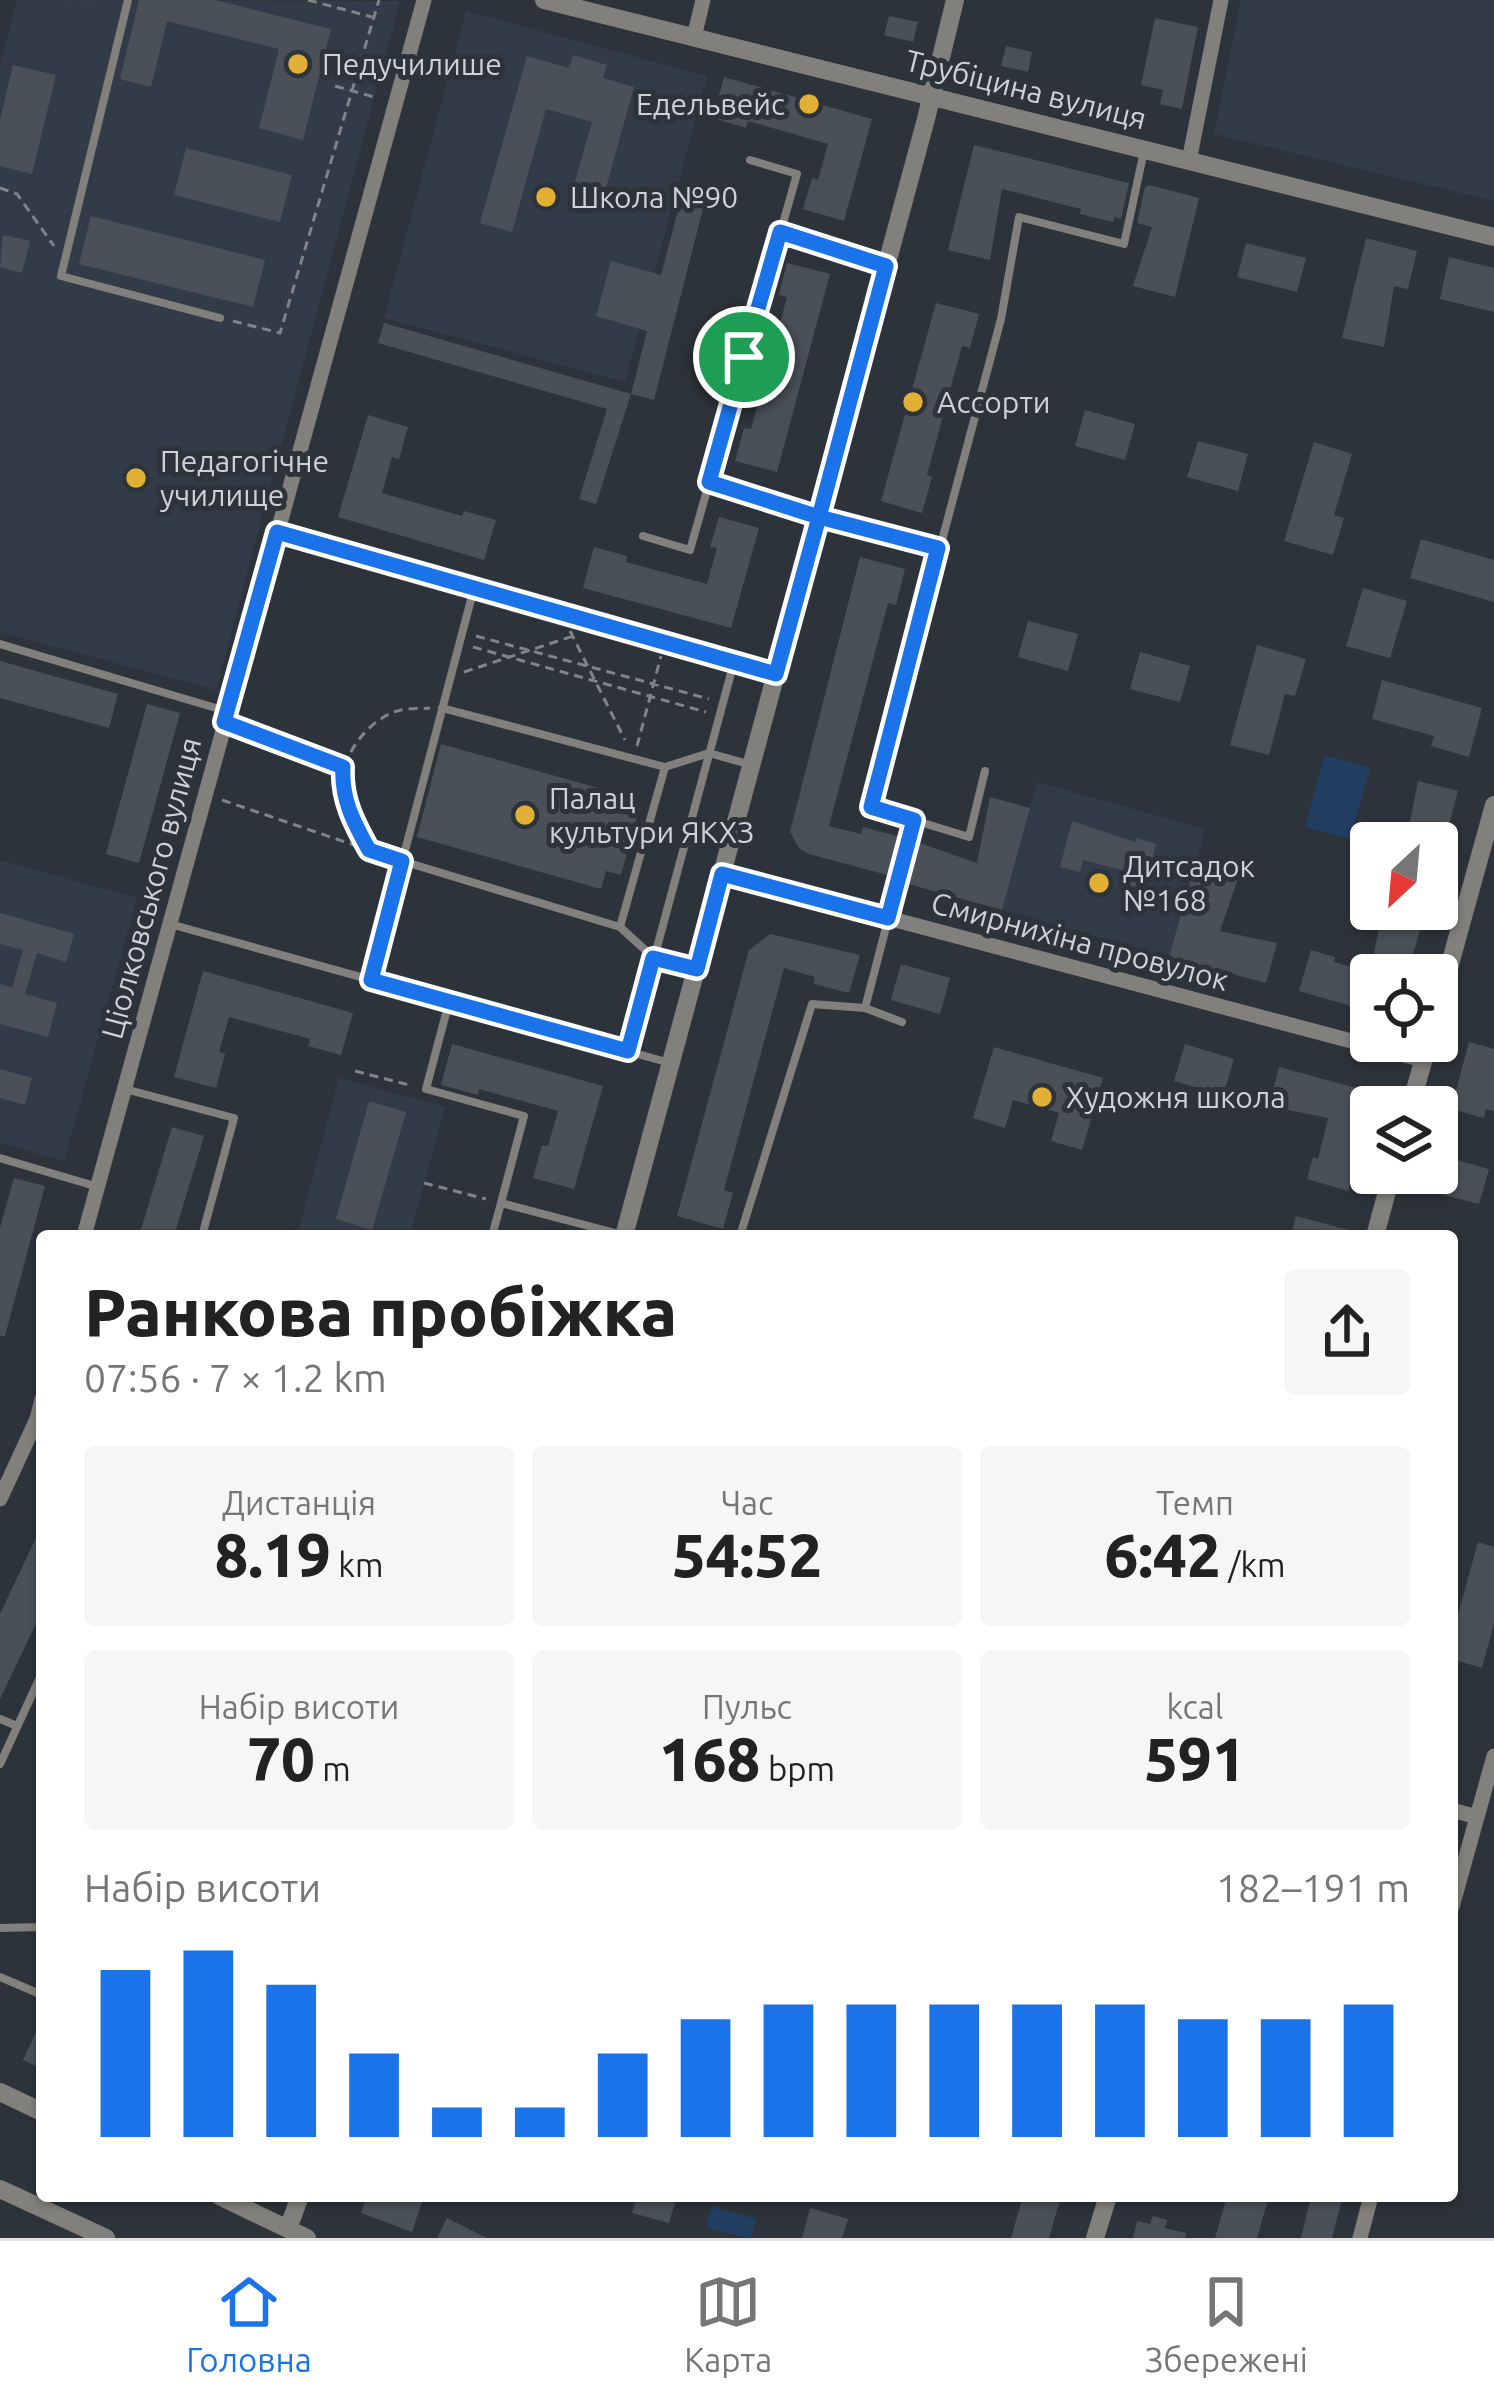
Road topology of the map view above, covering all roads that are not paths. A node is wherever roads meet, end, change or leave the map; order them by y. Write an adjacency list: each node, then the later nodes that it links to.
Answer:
1 (128, 0): 15 (lane)
2 (424, 0): 18 (street, Ціолковського вулиця)
3 (544, 0): 7 (street, Трубіцина вулиця)
4 (703, 0): 7 (street)
5 (955, 0): 8 (street)
6 (1221, 0): 11 (street)
7 (694, 38): 8 (street, Трубіцина вулиця)
8 (932, 97): 9 (street, Трубіцина вулиця); 14 (street)
9 (1144, 149): 11 (street, Трубіцина вулиця); 20 (lane)
10 (751, 160): 12 (lane)
11 (1189, 161): 13 (street, Трубіцина вулиця)
12 (780, 232): 14 (lane); 16 (lane)
13 (1494, 237)
14 (886, 266): 17 (street)
15 (220, 318)
16 (709, 482): 17 (lane); 19 (lane)
17 (819, 517): 20 (lane); 24 (street)
18 (277, 532): 21 (lane); 26 (street, Ціолковського вулиця)
19 (643, 536)
20 (938, 548): 32 (lane)
21 (474, 588): 23 (lane); 25 (lane)
22 (0, 644): 26 (lane)
23 (734, 662): 24 (lane); 27 (lane)
24 (776, 674): 28 (street)
25 (442, 708): 29 (lane); 33 (lane)
26 (226, 717): 36 (street, Ціолковського вулиця)
27 (709, 753): 28 (lane); 29 (lane); 39 (lane)
28 (752, 765): 34 (street)
29 (665, 767): 37 (lane)
30 (986, 771): 32 (lane)
31 (1494, 805): 38 (street)
32 (914, 820): 35 (lane)
33 (402, 861): 37 (lane); 41 (lane)
34 (722, 874): 35 (street, Смирнихіна провулок); 40 (street)
35 (888, 918): 43 (lane); 45 (street, Смирнихіна провулок)
36 (169, 924): 41 (lane); 48 (street, Ціолковського вулиця)
37 (620, 926): 39 (lane)
38 (1453, 954)
39 (653, 958): 40 (lane); 46 (lane)
40 (697, 969): 47 (street)
41 (371, 980): 42 (lane)
42 (449, 1002): 46 (lane); 52 (lane)
43 (865, 1008): 44 (lane); 58 (lane)
44 (902, 1022)
45 (1350, 1032)
46 (628, 1051): 47 (lane)
47 (671, 1063): 57 (street)
48 (124, 1088): 50 (street, Ціолковського вулиця); 54 (lane)
49 (0, 1159): 50 (lane)
50 (97, 1187): 53 (street, Ціолковського вулиця)
51 (1386, 1194): 59 (street)
52 (501, 1203): 55 (lane); 56 (lane)
53 (86, 1230)
54 (204, 1230)
55 (494, 1230)
56 (602, 1230)
57 (627, 1230)
58 (742, 1230)
59 (1377, 1230)
60 (36, 1426): 61 (street)
61 (0, 1499)
62 (36, 1686): 64 (lane)
63 (0, 1719): 64 (lane)
64 (17, 1726): 66 (lane)
65 (1494, 1756): 68 (street)
66 (0, 1763)
67 (1458, 1812): 68 (street)
68 (1477, 1817): 69 (street)
69 (1458, 1885)
70 (36, 1927): 71 (lane)
71 (0, 1928)
72 (0, 1976): 73 (lane)
73 (36, 1991)
74 (0, 2092): 75 (street)
75 (36, 2109)
76 (0, 2189): 82 (street)
77 (232, 2202): 81 (street)
78 (298, 2202): 81 (street)
79 (1106, 2202): 84 (street)
80 (1369, 2202): 85 (street)
81 (288, 2229): 83 (street)
82 (106, 2238)
83 (307, 2238)
84 (1095, 2238)
85 (1360, 2238)

